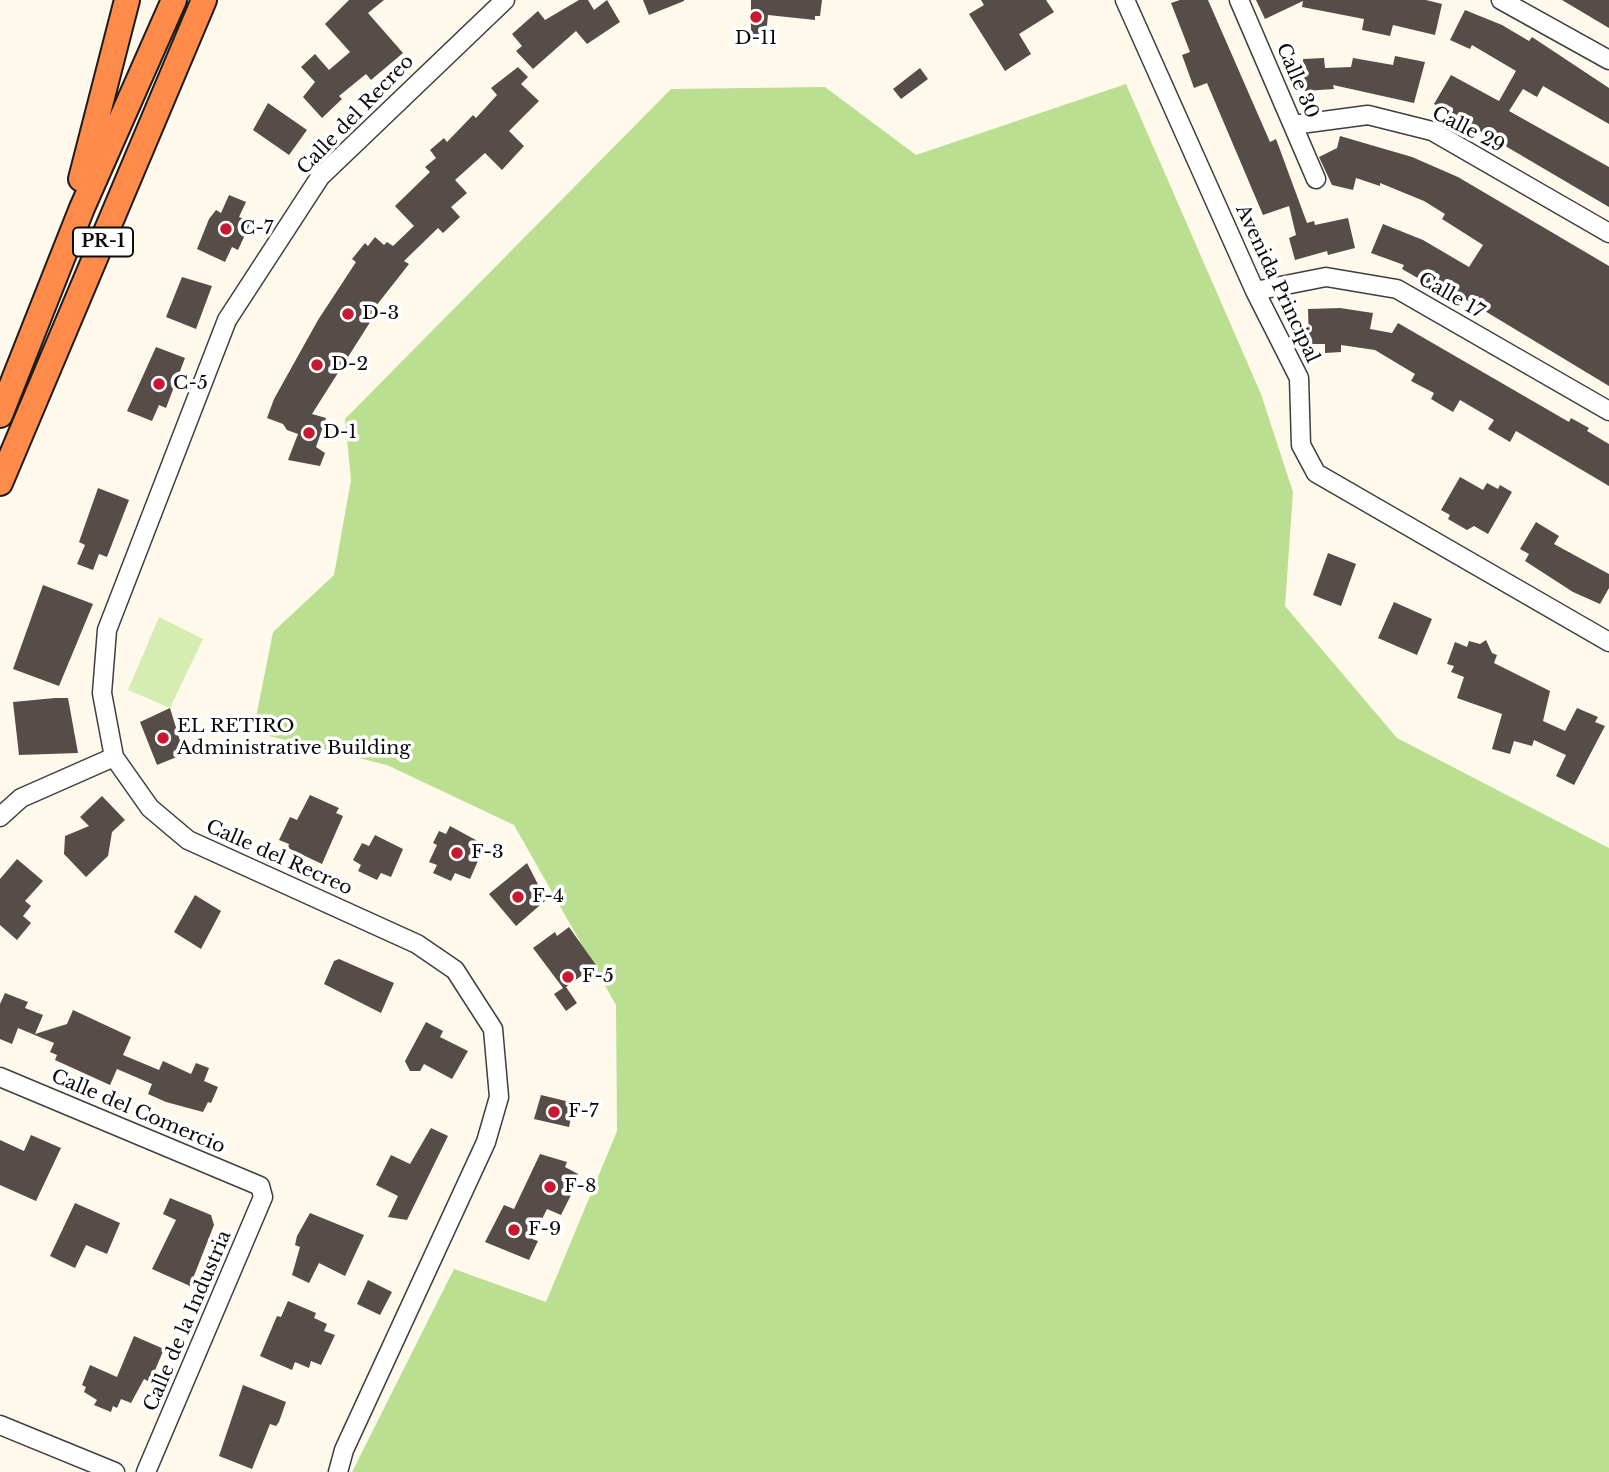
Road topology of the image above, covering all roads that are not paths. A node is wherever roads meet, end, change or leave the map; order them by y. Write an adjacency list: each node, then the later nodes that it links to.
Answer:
1 (127, 0): 12 (highway)
2 (174, 0): 12 (highway, PR-1)
3 (204, 0): 16 (highway, PR-1)
4 (505, 0): 18 (street, Calle del Recreo)
5 (1125, 0): 13 (street, Avenida Principal)
6 (1239, 0): 9 (street, Calle 30)
7 (1501, 0): 8 (street)
8 (1609, 60)
9 (1293, 125): 10 (street, Calle 30); 11 (street, Calle 29)
10 (1316, 179)
11 (1609, 233)
12 (55, 276): 15 (highway, PR-1)
13 (1255, 292): 14 (street, Calle 17); 17 (street, Avenida Principal)
14 (1609, 411)
15 (0, 415)
16 (0, 483)
17 (1609, 642)
18 (114, 757): 19 (street); 25 (street, Calle del Recreo)
19 (0, 817)
20 (0, 1077): 21 (street, Calle del Comercio)
21 (260, 1186): 24 (street, Calle de la Industria)
22 (0, 1425): 23 (street)
23 (115, 1472)
24 (146, 1472)
25 (338, 1472)

